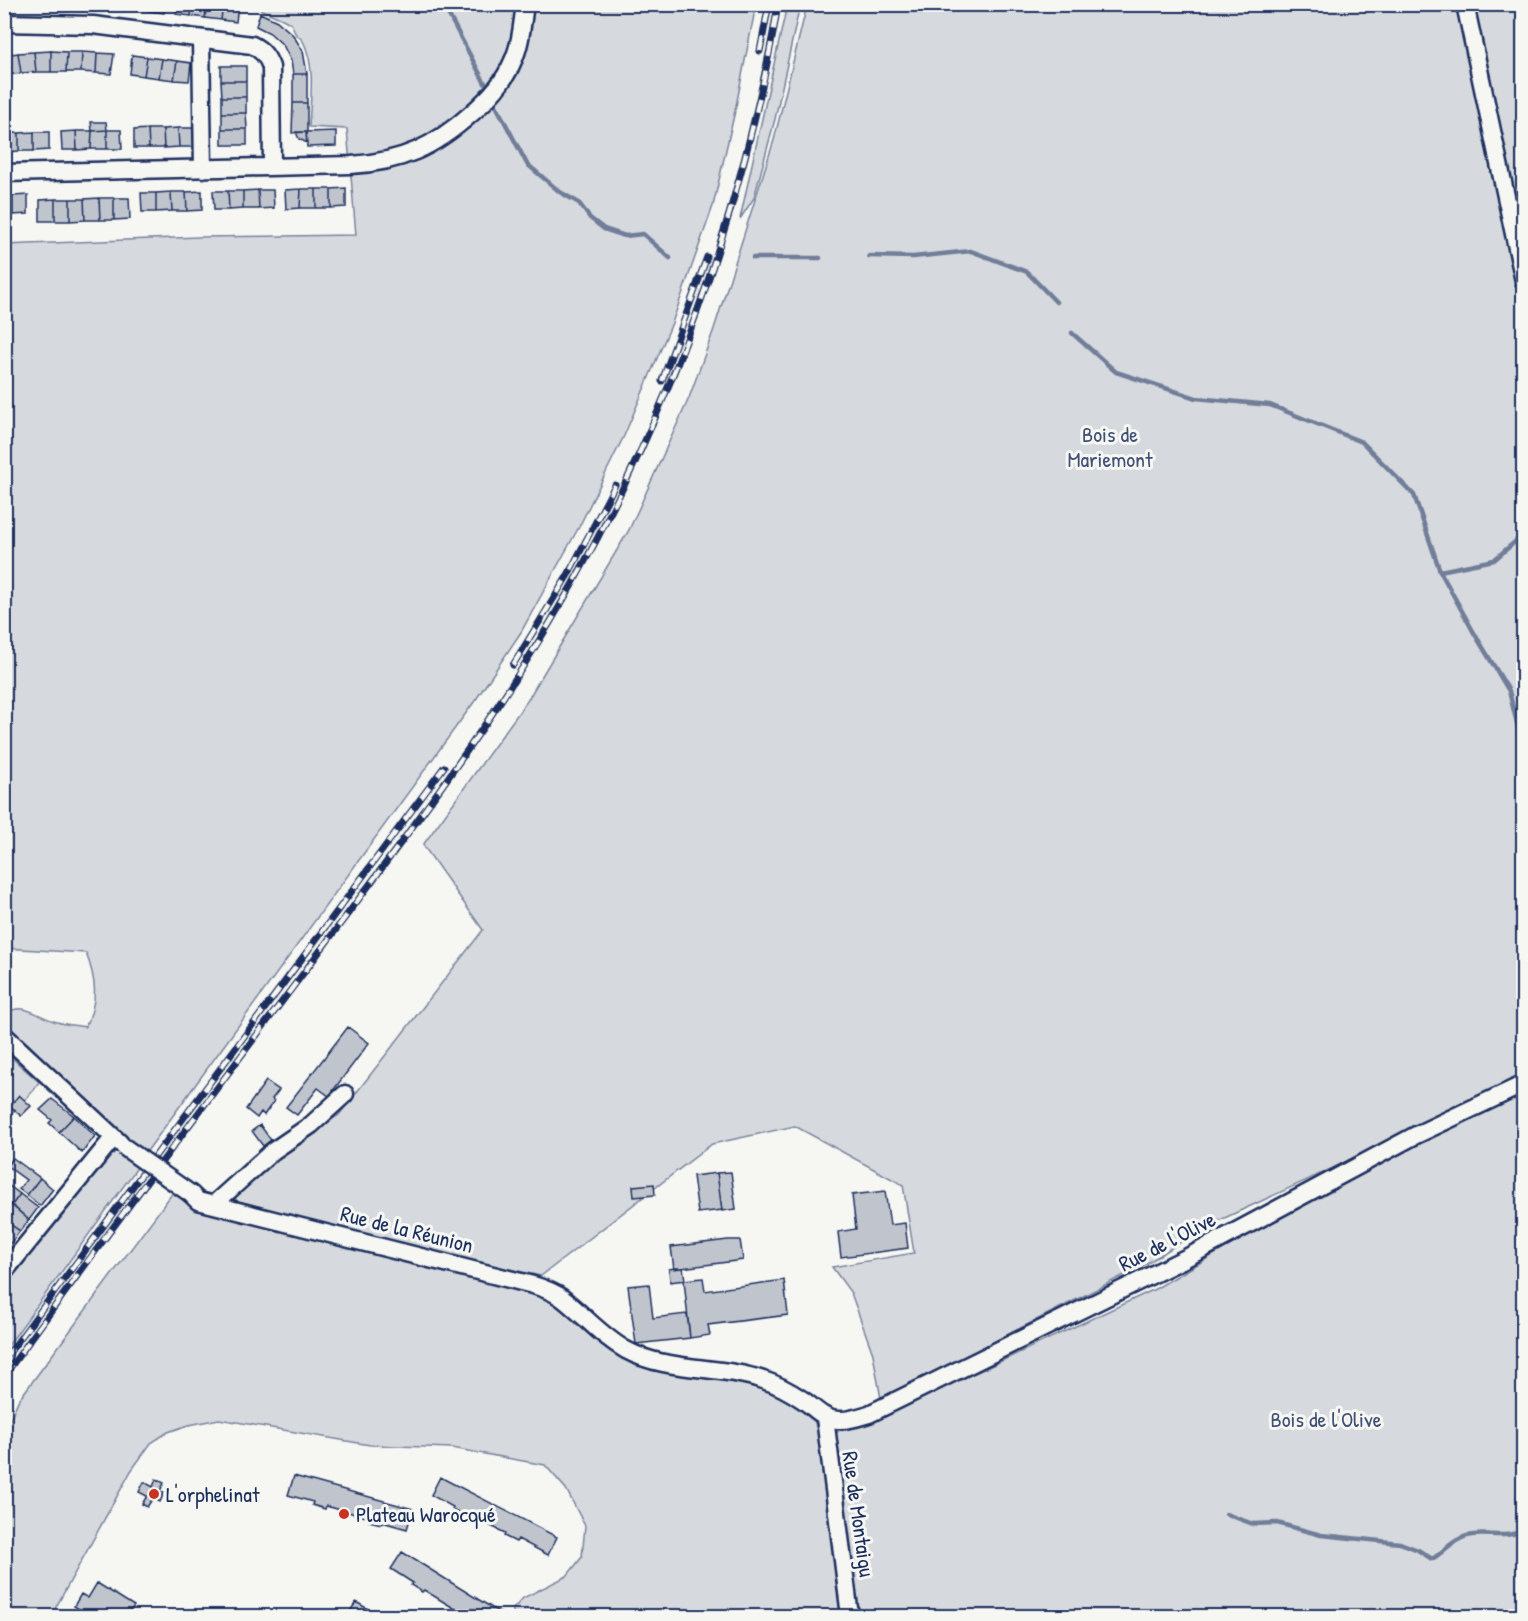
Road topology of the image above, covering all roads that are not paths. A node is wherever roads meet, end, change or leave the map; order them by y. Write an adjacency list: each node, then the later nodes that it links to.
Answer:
1 (525, 4): 5 (street)
2 (1465, 4): 8 (street)
3 (4, 23): 4 (street)
4 (201, 39): 5 (street); 6 (street)
5 (272, 168): 6 (street)
6 (203, 169): 7 (street)
7 (4, 173)
8 (1524, 281)
9 (4, 1035): 12 (street, Rue de la Réunion)
10 (1524, 1084): 15 (street, Rue de l'Olive)
11 (345, 1094): 13 (street)
12 (119, 1142): 13 (street, Rue de la Réunion, bridge); 14 (street)
13 (214, 1204): 15 (street, Rue de la Réunion)
14 (4, 1272)
15 (825, 1418): 16 (street, Rue de Montaigu)
16 (850, 1617)

